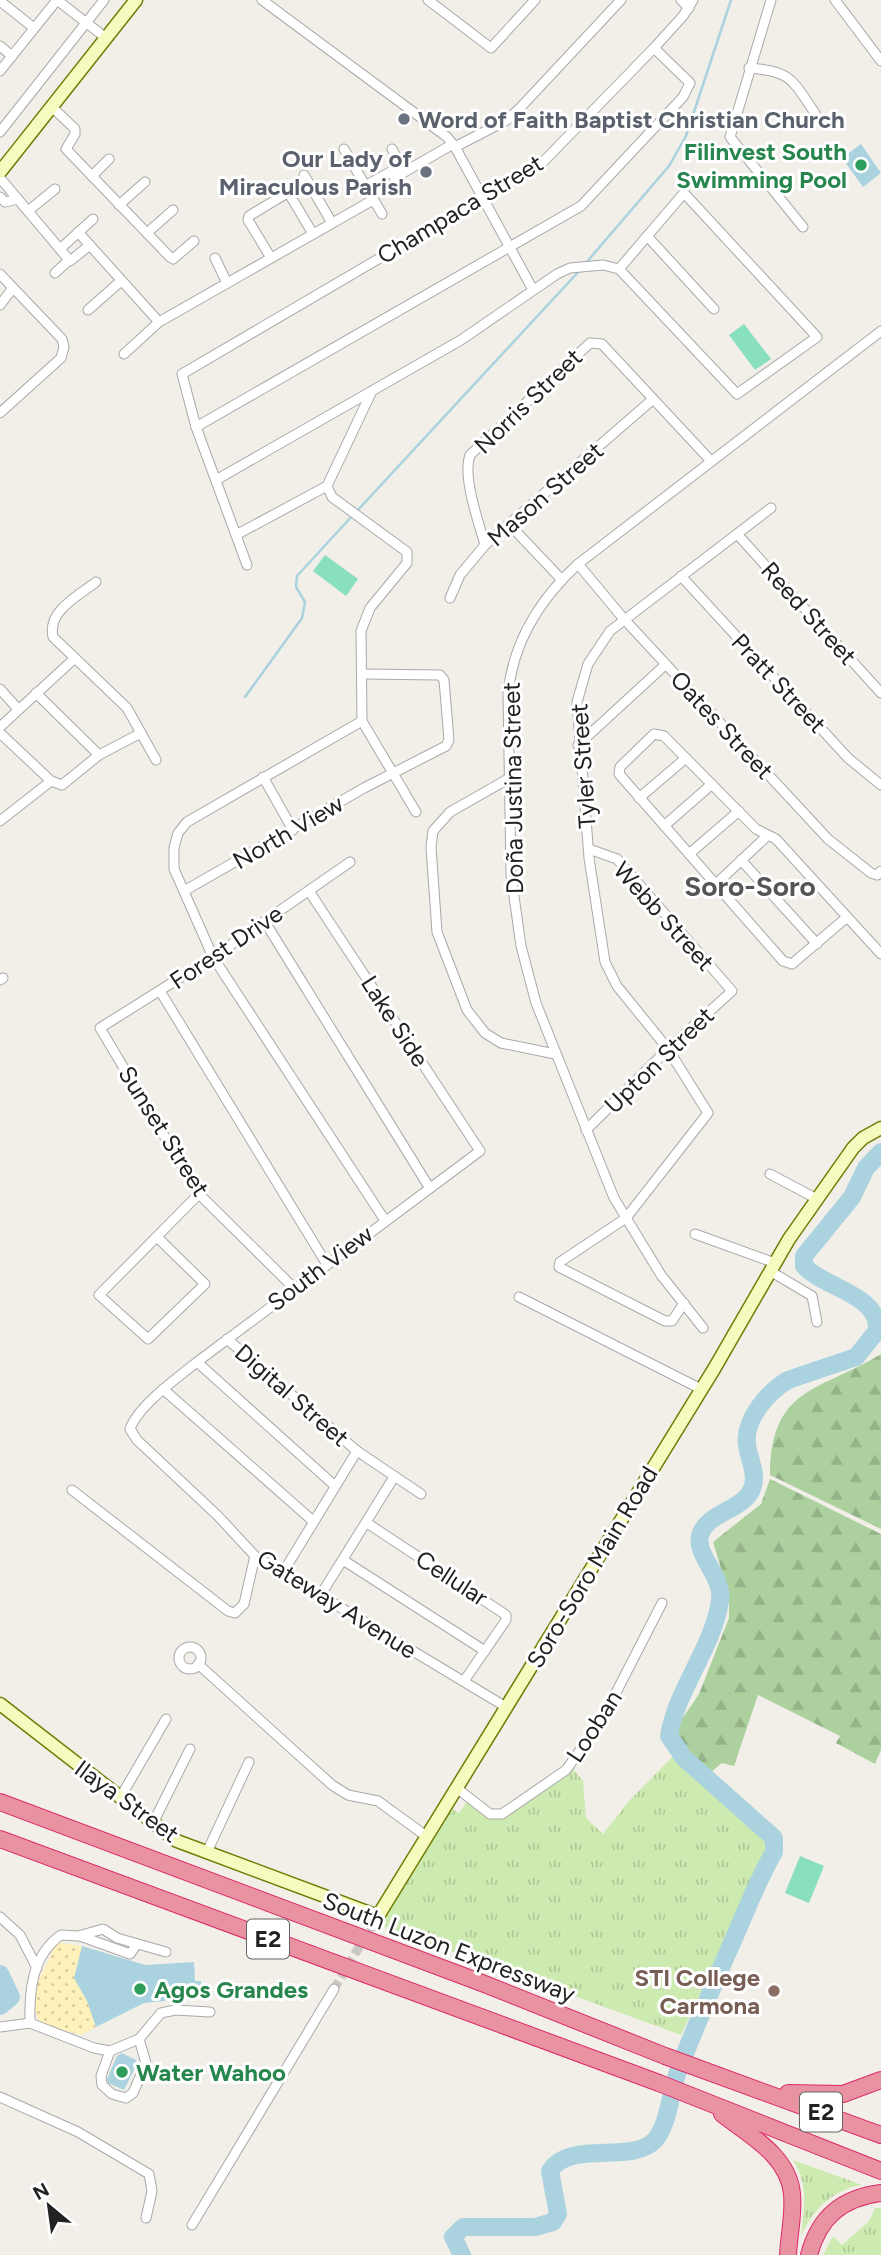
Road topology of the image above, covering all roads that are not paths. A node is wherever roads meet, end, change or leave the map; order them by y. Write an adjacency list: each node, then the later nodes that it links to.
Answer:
1 (57, 0): 14 (street); 15 (street)
2 (104, 0): 14 (street)
3 (136, 0): 16 (street)
4 (262, 0): 26 (street)
5 (428, 0): 12 (street)
6 (519, 0): 12 (street)
7 (621, 0): 26 (street)
8 (681, 0): 13 (street)
9 (771, 0): 21 (street)
10 (835, 0): 20 (street)
11 (0, 1): 15 (street)
12 (531, 4)
13 (691, 4): 18 (street, Champaca Street)
14 (86, 23): 16 (street); 25 (street)
15 (34, 28): 19 (street)
16 (106, 38): 23 (street)
17 (0, 46): 19 (street)
18 (654, 48): 39 (street, Champaca Street); 55 (street)
19 (12, 56): 22 (street)
20 (881, 61)
21 (748, 68): 24 (street); 48 (street)
22 (0, 71)
23 (52, 107): 30 (street); 31 (street)
24 (815, 113)
25 (0, 132)
26 (454, 145): 33 (street); 39 (street)
27 (344, 149): 35 (street)
28 (392, 149): 35 (street)
29 (109, 159): 31 (street)
30 (0, 172)
31 (92, 176): 42 (street)
32 (0, 178): 40 (street)
33 (394, 178)
34 (145, 182): 42 (street)
35 (365, 186): 41 (street)
36 (55, 189): 44 (street)
37 (288, 192): 47 (street); 51 (street); 58 (street)
38 (0, 197): 40 (street)
39 (482, 197): 55 (street); 76 (street, Champaca Street)
40 (18, 199): 44 (street)
41 (373, 200): 45 (street); 47 (street)
42 (120, 205): 50 (street)
43 (173, 210): 50 (street)
44 (28, 211): 56 (street)
45 (382, 214)
46 (93, 219): 49 (street)
47 (332, 223): 51 (street)
48 (803, 228)
49 (78, 232): 54 (street); 56 (street)
50 (146, 233): 53 (street)
51 (313, 234): 58 (street)
52 (647, 236): 60 (street); 60 (street); 68 (street)
53 (194, 241)
54 (90, 246): 59 (street); 63 (street)
55 (510, 247): 66 (street); 76 (street)
56 (60, 249): 59 (street)
57 (215, 258): 64 (street)
58 (271, 258): 64 (street)
59 (69, 260): 61 (street)
60 (619, 269): 66 (street)
61 (55, 273)
62 (0, 274): 65 (street)
63 (121, 281): 69 (street); 70 (street)
64 (227, 283): 70 (street)
65 (13, 288): 67 (street); 75 (street)
66 (532, 288): 73 (street)
67 (0, 305)
68 (714, 309)
69 (88, 310)
70 (159, 322): 72 (street)
71 (881, 331): 77 (street, Doña Justina Street)
72 (124, 354)
73 (371, 392): 78 (street); 79 (street)
74 (652, 400): 77 (street); 81 (street, Mason Street); 84 (street, Norris Street)
75 (0, 414)
76 (196, 427): 78 (street)
77 (711, 461): 85 (street, Doña Justina Street)
78 (216, 480): 83 (street)
79 (327, 485): 83 (street); 94 (street)
80 (771, 508): 82 (street, Tyler Street)
81 (509, 524): 84 (street, Mason Street); 88 (street)
82 (737, 534): 87 (street, Tyler Street); 96 (street, Reed Street)
83 (236, 535): 86 (street)
84 (485, 545): 90 (street, Mason Street)
85 (578, 564): 88 (street, Doña Justina Street); 91 (street, Oates Street)
86 (247, 565)
87 (681, 576): 91 (street, Tyler Street); 112 (street, Pratt Street)
88 (562, 580): 109 (street, Doña Justina Street)
89 (96, 582): 92 (street)
90 (450, 598)
91 (623, 618): 93 (street, Oates Street); 103 (street, Tyler Street)
92 (75, 658): 97 (street); 102 (street)
93 (665, 664): 103 (street); 124 (street, Oates Street)
94 (363, 674): 99 (street); 107 (street, North View)
95 (0, 689): 98 (street)
96 (881, 692)
97 (36, 693): 98 (street); 104 (street)
98 (18, 709): 100 (street)
99 (362, 721): 107 (street); 108 (street)
100 (0, 727)
101 (0, 733): 110 (street)
102 (141, 733): 104 (street); 106 (street)
103 (578, 745): 120 (street, Tyler Street)
104 (99, 755): 110 (street)
105 (687, 758): 111 (street); 113 (street); 113 (street)
106 (156, 760)
107 (394, 774): 115 (street); 118 (street, North View)
108 (263, 778): 118 (street); 126 (street)
109 (508, 779): 137 (street, Doña Justina Street); 137 (street)
110 (51, 782): 116 (street)
111 (712, 784): 114 (street); 117 (street)
112 (881, 785)
113 (639, 798): 117 (street)
114 (738, 811): 119 (street); 121 (street)
115 (415, 813)
116 (0, 821)
117 (664, 826): 121 (street)
118 (293, 830): 126 (street, North View)
119 (767, 835): 122 (street); 128 (street)
120 (589, 849): 134 (street, Webb Street); 136 (street, Tyler Street)
121 (689, 855): 125 (street)
122 (741, 860): 125 (street); 130 (street)
123 (350, 862): 127 (street, Forest Drive)
124 (879, 873)
125 (716, 884): 130 (street)
126 (184, 891): 132 (street)
127 (309, 891): 129 (street, Forest Drive); 140 (street, Lake Side)
128 (846, 918): 130 (street); 131 (street)
129 (265, 922): 132 (street, Forest Drive); 142 (street)
130 (817, 944)
131 (881, 954)
132 (213, 957): 133 (street, Forest Drive); 146 (street)
133 (160, 991): 135 (street, Forest Drive); 149 (street)
134 (732, 991): 136 (street, Upton Street)
135 (100, 1028): 143 (street, Sunset Street)
136 (668, 1049): 139 (street, Upton Street); 145 (street, Tyler Street)
137 (555, 1054): 139 (street, Doña Justina Street)
138 (881, 1128): 144 (street, Soro-Soro Main Road)
139 (586, 1130): 145 (street, Doña Justina Street)
140 (480, 1151): 142 (street, South View)
141 (770, 1174): 144 (street)
142 (429, 1186): 146 (street, South View)
143 (199, 1194): 148 (street); 151 (street, Sunset Street)
144 (817, 1199): 150 (street, Soro-Soro Main Road)
145 (626, 1218): 153 (street, Doña Justina Street); 153 (street)
146 (384, 1219): 149 (street, South View)
147 (695, 1234): 150 (street)
148 (157, 1237): 148 (street)
149 (326, 1263): 151 (street, South View)
150 (773, 1267): 154 (street); 159 (street, Soro-Soro Main Road)
151 (294, 1288): 156 (street, South View)
152 (519, 1297): 159 (street)
153 (684, 1303): 155 (street, Doña Justina Street)
154 (817, 1322)
155 (703, 1328)
156 (227, 1339): 157 (street, South View); 160 (street, Digital Street)
157 (197, 1362): 158 (street, South View); 162 (street)
158 (163, 1389): 165 (street); 167 (street, Gateway Avenue)
159 (701, 1389): 176 (street, Soro-Soro Main Road)
160 (357, 1451): 161 (street, Digital Street); 162 (street)
161 (394, 1477): 164 (street, Digital Street); 166 (street)
162 (334, 1485): 165 (street)
163 (72, 1490): 167 (street)
164 (421, 1494)
165 (313, 1521): 169 (street)
166 (367, 1523): 168 (street); 172 (street, Cellular)
167 (255, 1556): 169 (street, Gateway Avenue)
168 (343, 1560): 170 (street); 172 (street)
169 (282, 1574): 170 (street, Gateway Avenue)
170 (320, 1596): 174 (street, Gateway Avenue)
171 (662, 1603): 180 (street, Looban)
172 (485, 1651): 174 (street, Cellular)
173 (198, 1664): 184 (street)
174 (464, 1681): 176 (street, Gateway Avenue)
175 (0, 1704): 181 (street, Ilaya Street)
176 (506, 1707): 180 (street, Soro-Soro Main Road)
177 (166, 1719): 181 (street)
178 (190, 1749): 183 (street)
179 (249, 1762): 186 (street)
180 (458, 1789): 184 (street, Soro-Soro Main Road)
181 (120, 1798): 183 (street, Ilaya Street)
182 (0, 1802): 200 (highway, South Luzon Expressway / E2)
183 (153, 1823): 186 (street, Ilaya Street)
184 (426, 1836): 187 (street, Soro-Soro Main Road)
185 (0, 1839): 202 (highway, E2)
186 (207, 1852): 187 (street, Ilaya Street)
187 (267, 1875)
188 (0, 1917): 192 (street)
189 (78, 1936): 190 (street); 190 (street); 192 (street)
190 (137, 1944): 191 (street)
191 (166, 1952)
192 (37, 1968): 195 (street)
193 (334, 1990): 207 (street)
194 (211, 2012): 197 (street)
195 (30, 2022): 196 (street); 198 (street)
196 (0, 2027)
197 (139, 2039): 198 (street); 198 (street)
198 (110, 2051)
199 (881, 2080): 200 (highway)
200 (761, 2089): 203 (highway, South Luzon Expressway / E2)
201 (0, 2097): 206 (street)
202 (706, 2102): 204 (highway, E2); 208 (highway)
203 (881, 2134)
204 (881, 2171)
205 (881, 2193): 209 (highway)
206 (146, 2218)
207 (192, 2225)
208 (789, 2255)
209 (809, 2255)

